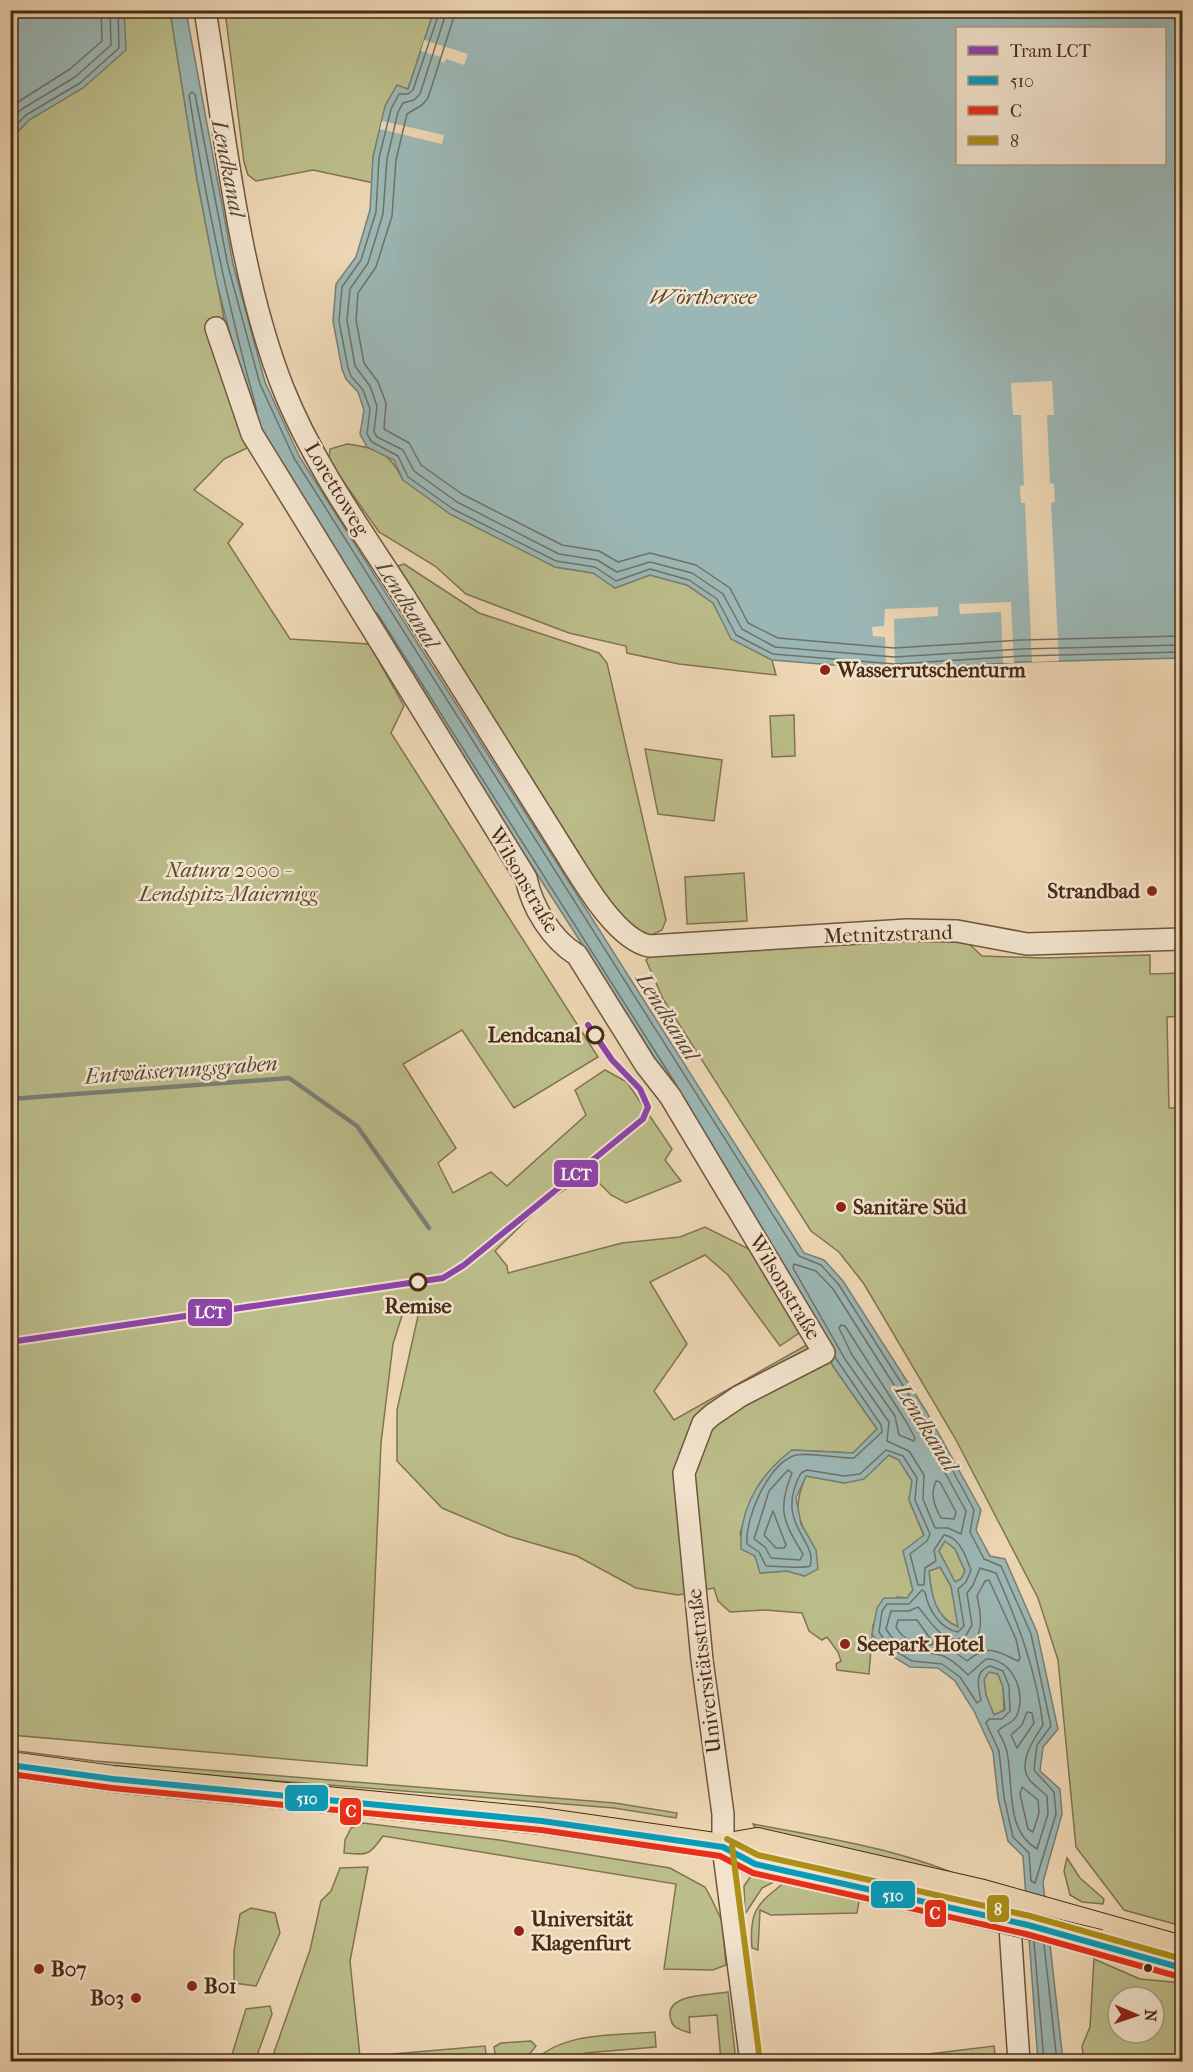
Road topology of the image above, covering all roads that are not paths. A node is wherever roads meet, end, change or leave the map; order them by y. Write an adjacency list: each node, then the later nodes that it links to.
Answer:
1 (206, 10): 3 (street, Lorettoweg)
2 (216, 328): 5 (street, Wilsonstraße)
3 (630, 939): 4 (street, Metnitzstrand)
4 (1182, 939)
5 (824, 1353): 7 (street, Universitätsstraße)
6 (10, 1765): 7 (main road)
7 (723, 1847): 9 (main road, bridge); 12 (street, Universitätsstraße)
8 (1009, 1912): 13 (street)
9 (1103, 1934): 10 (main road); 11 (main road)
10 (1182, 1949)
11 (1182, 1968)
12 (751, 2061)
13 (1019, 2061)

